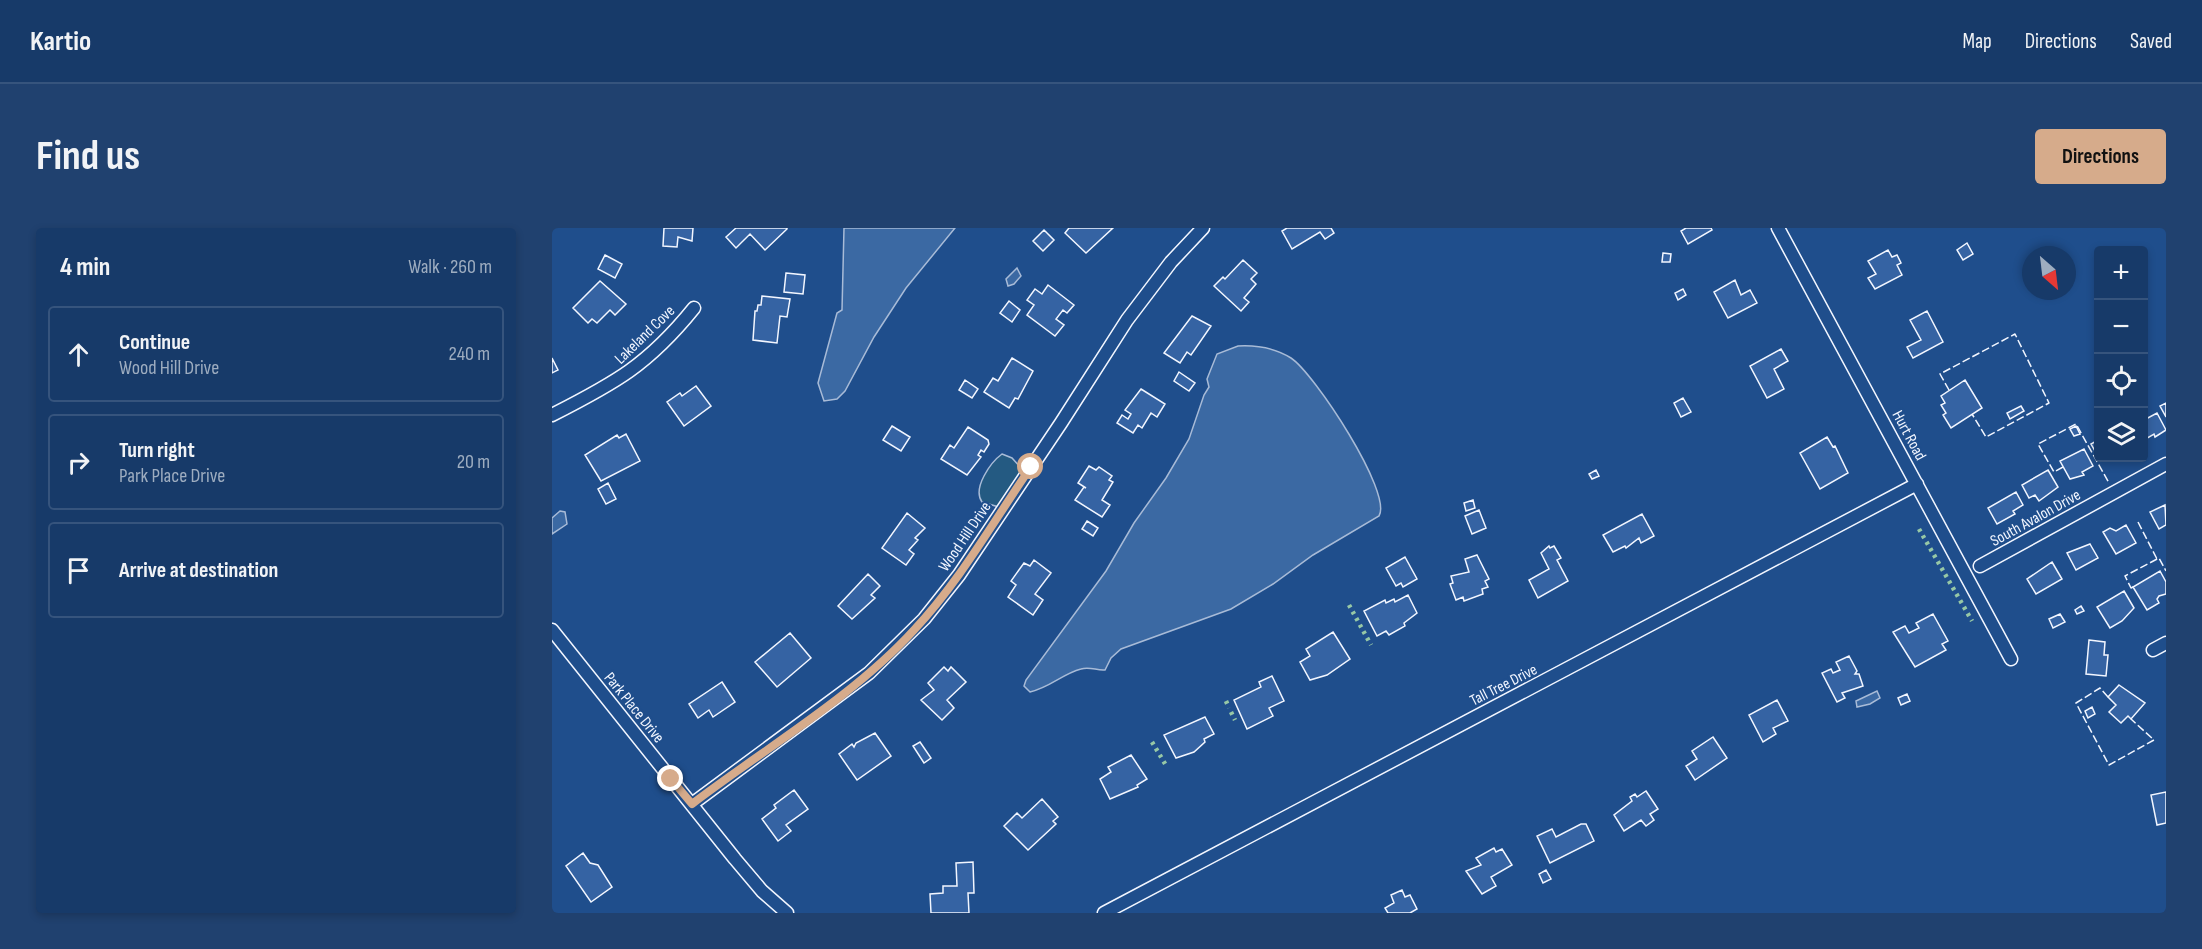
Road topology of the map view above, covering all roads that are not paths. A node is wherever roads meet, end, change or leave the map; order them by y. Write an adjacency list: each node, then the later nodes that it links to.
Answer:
1 (1203, 228): 12 (street, Wood Hill Drive)
2 (1778, 228): 6 (street, Hurt Road)
3 (694, 308): 4 (street, Lakeland Cove)
4 (552, 415)
5 (2166, 464): 7 (street, South Avalon Drive)
6 (1917, 484): 11 (street, Hurt Road); 14 (street, Tall Tree Drive)
7 (1980, 566)
8 (552, 630): 12 (street, Park Place Drive)
9 (2166, 643): 10 (street)
10 (2153, 650)
11 (2011, 659)
12 (692, 804): 13 (street, Park Place Drive)
13 (787, 913)
14 (1104, 913)

